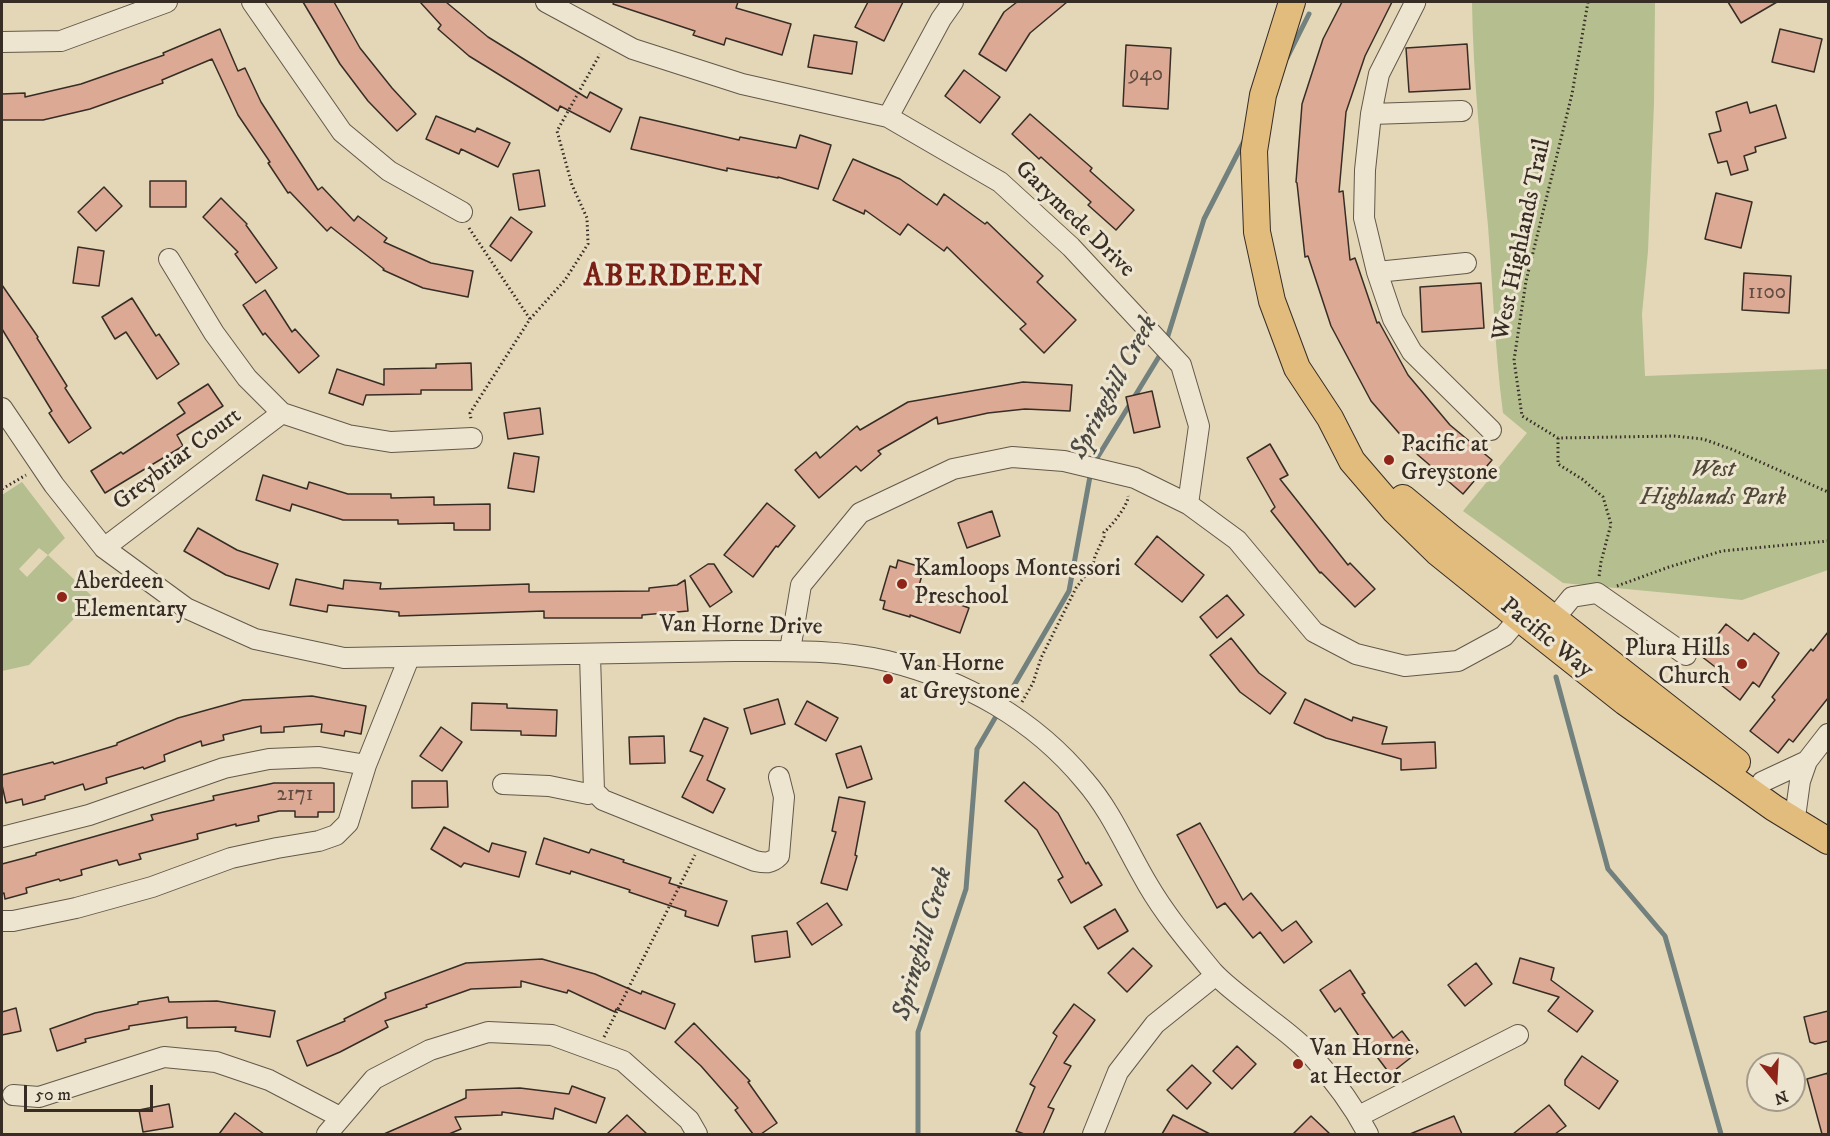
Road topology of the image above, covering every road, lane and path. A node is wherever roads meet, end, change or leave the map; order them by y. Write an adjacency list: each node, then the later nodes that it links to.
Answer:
1 (167, 2): 8 (street)
2 (252, 2): 13 (street)
3 (546, 2): 12 (street, Garymede Drive)
4 (953, 2): 12 (street)
5 (1292, 2): 31 (main road, Pacific Way)
6 (1414, 2): 11 (street)
7 (1588, 2): 22 (path, West Highlands Trail)
8 (2, 42)
9 (600, 54): 17 (path)
10 (1462, 111): 11 (street)
11 (1371, 114): 16 (street)
12 (888, 117): 27 (street, Garymede Drive)
13 (462, 212): 17 (path)
14 (169, 260): 19 (street, Greybriar Court)
15 (1466, 263): 16 (street)
16 (1377, 272): 20 (street)
17 (530, 319): 21 (path)
18 (2, 408): 29 (street, Van Horne Drive)
19 (282, 413): 21 (street, Greybriar Court); 29 (street, Greybriar Court)
20 (1491, 430)
21 (472, 438)
22 (1558, 438): 25 (path); 30 (path)
23 (27, 474): 24 (path)
24 (2, 489)
25 (1828, 492)
26 (1128, 494): 37 (path)
27 (1188, 504): 31 (street); 33 (street)
28 (1828, 541): 30 (path)
29 (104, 548): 36 (street, Van Horne Drive)
30 (1597, 593): 32 (street); 35 (street)
31 (1526, 610): 32 (main road, Pacific Way); 47 (main road, Pacific Way)
32 (1554, 619): 42 (main road, Pacific Way)
33 (790, 651): 34 (street, Van Horne Drive); 50 (street, Van Horne Drive)
34 (590, 655): 36 (street, Van Horne Drive); 44 (street)
35 (1686, 655)
36 (409, 658): 40 (street)
37 (1022, 702)
38 (1828, 734): 39 (street)
39 (1807, 762): 42 (street); 45 (street)
40 (366, 765): 46 (street); 49 (street)
41 (779, 777): 44 (street)
42 (1762, 782): 45 (main road, Pacific Way)
43 (503, 784): 44 (street)
44 (594, 791)
45 (1796, 810): 47 (main road, Pacific Way)
46 (2, 837)
47 (1828, 840)
48 (697, 851): 52 (path)
49 (2, 921)
50 (1216, 975): 54 (street, Van Horne Drive); 58 (street)
51 (1518, 1035): 54 (street)
52 (596, 1051): 55 (street); 57 (street)
53 (13, 1095): 55 (street)
54 (1359, 1116): 59 (street, Van Horne Drive)
55 (340, 1117): 56 (street)
56 (327, 1134)
57 (697, 1134)
58 (1093, 1134)
59 (1368, 1134)

